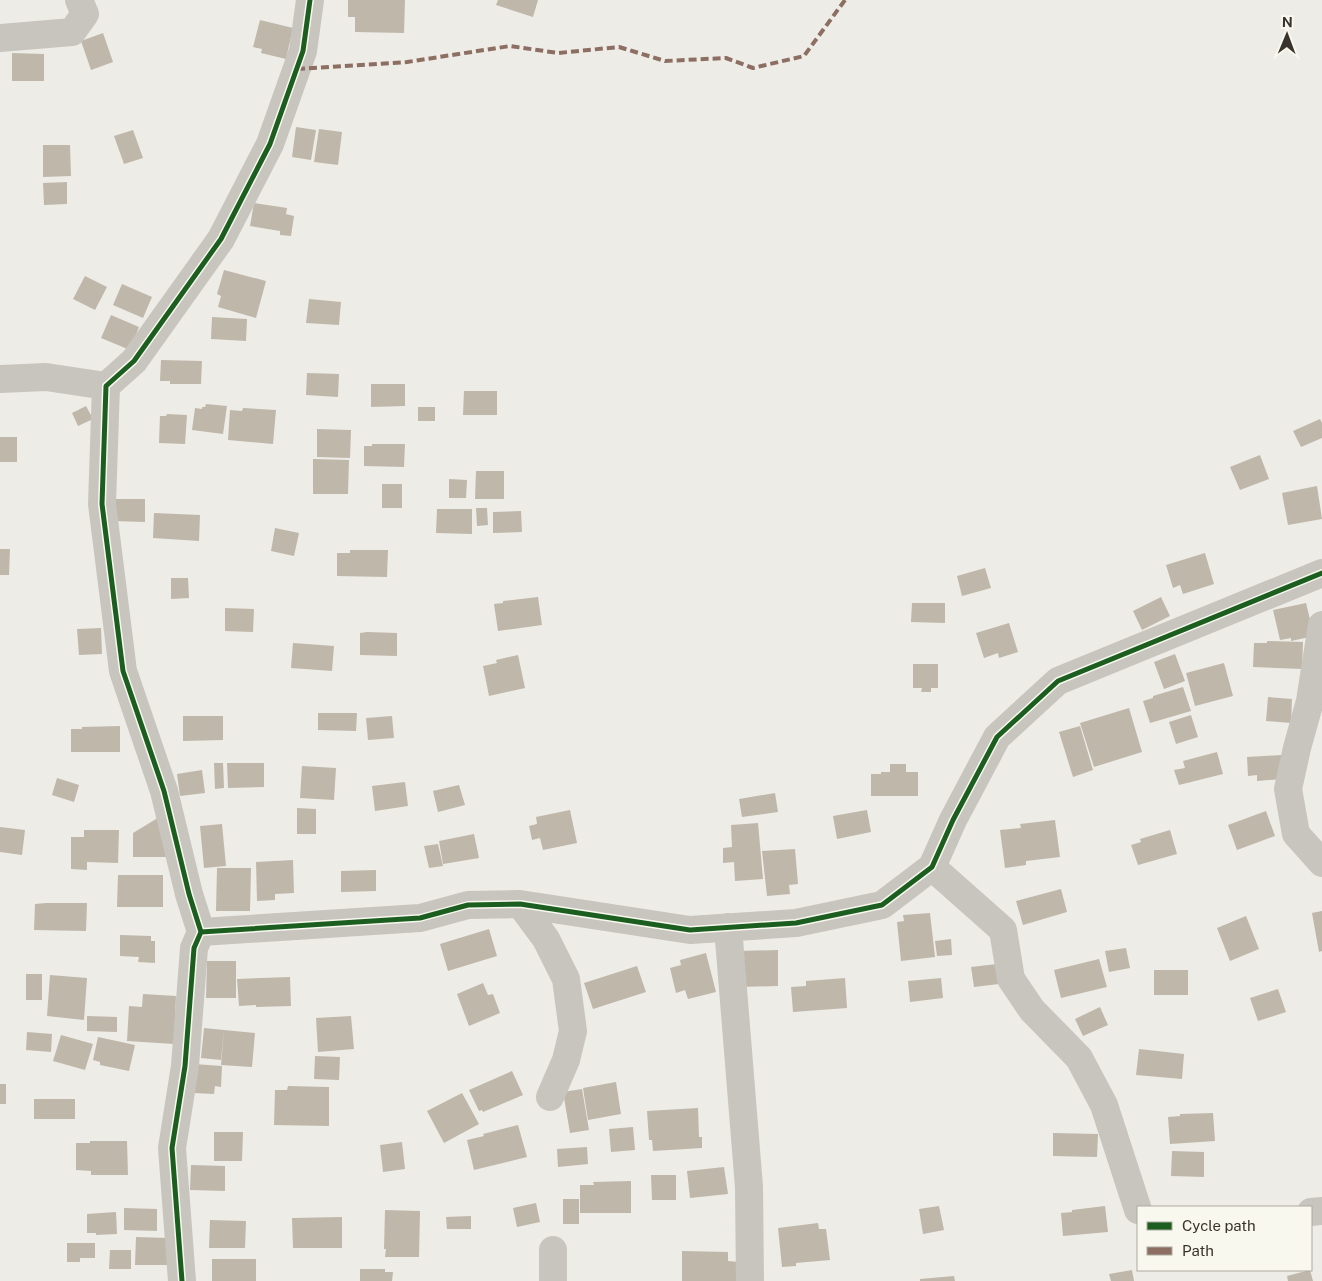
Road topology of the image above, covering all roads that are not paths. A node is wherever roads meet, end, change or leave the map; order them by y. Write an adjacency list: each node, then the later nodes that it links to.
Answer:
1 (79, 0): 3 (street)
2 (310, 0): 5 (street)
3 (0, 38)
4 (0, 379): 5 (street)
5 (106, 386): 12 (street)
6 (1321, 578): 9 (street)
7 (1322, 625): 8 (street)
8 (1322, 863)
9 (932, 867): 11 (street); 14 (street)
10 (520, 904): 11 (street); 12 (street); 13 (street)
11 (728, 927): 18 (street)
12 (201, 932): 16 (street)
13 (550, 1097)
14 (1137, 1207)
15 (552, 1250): 17 (street)
16 (182, 1281)
17 (553, 1281)
18 (750, 1281)

